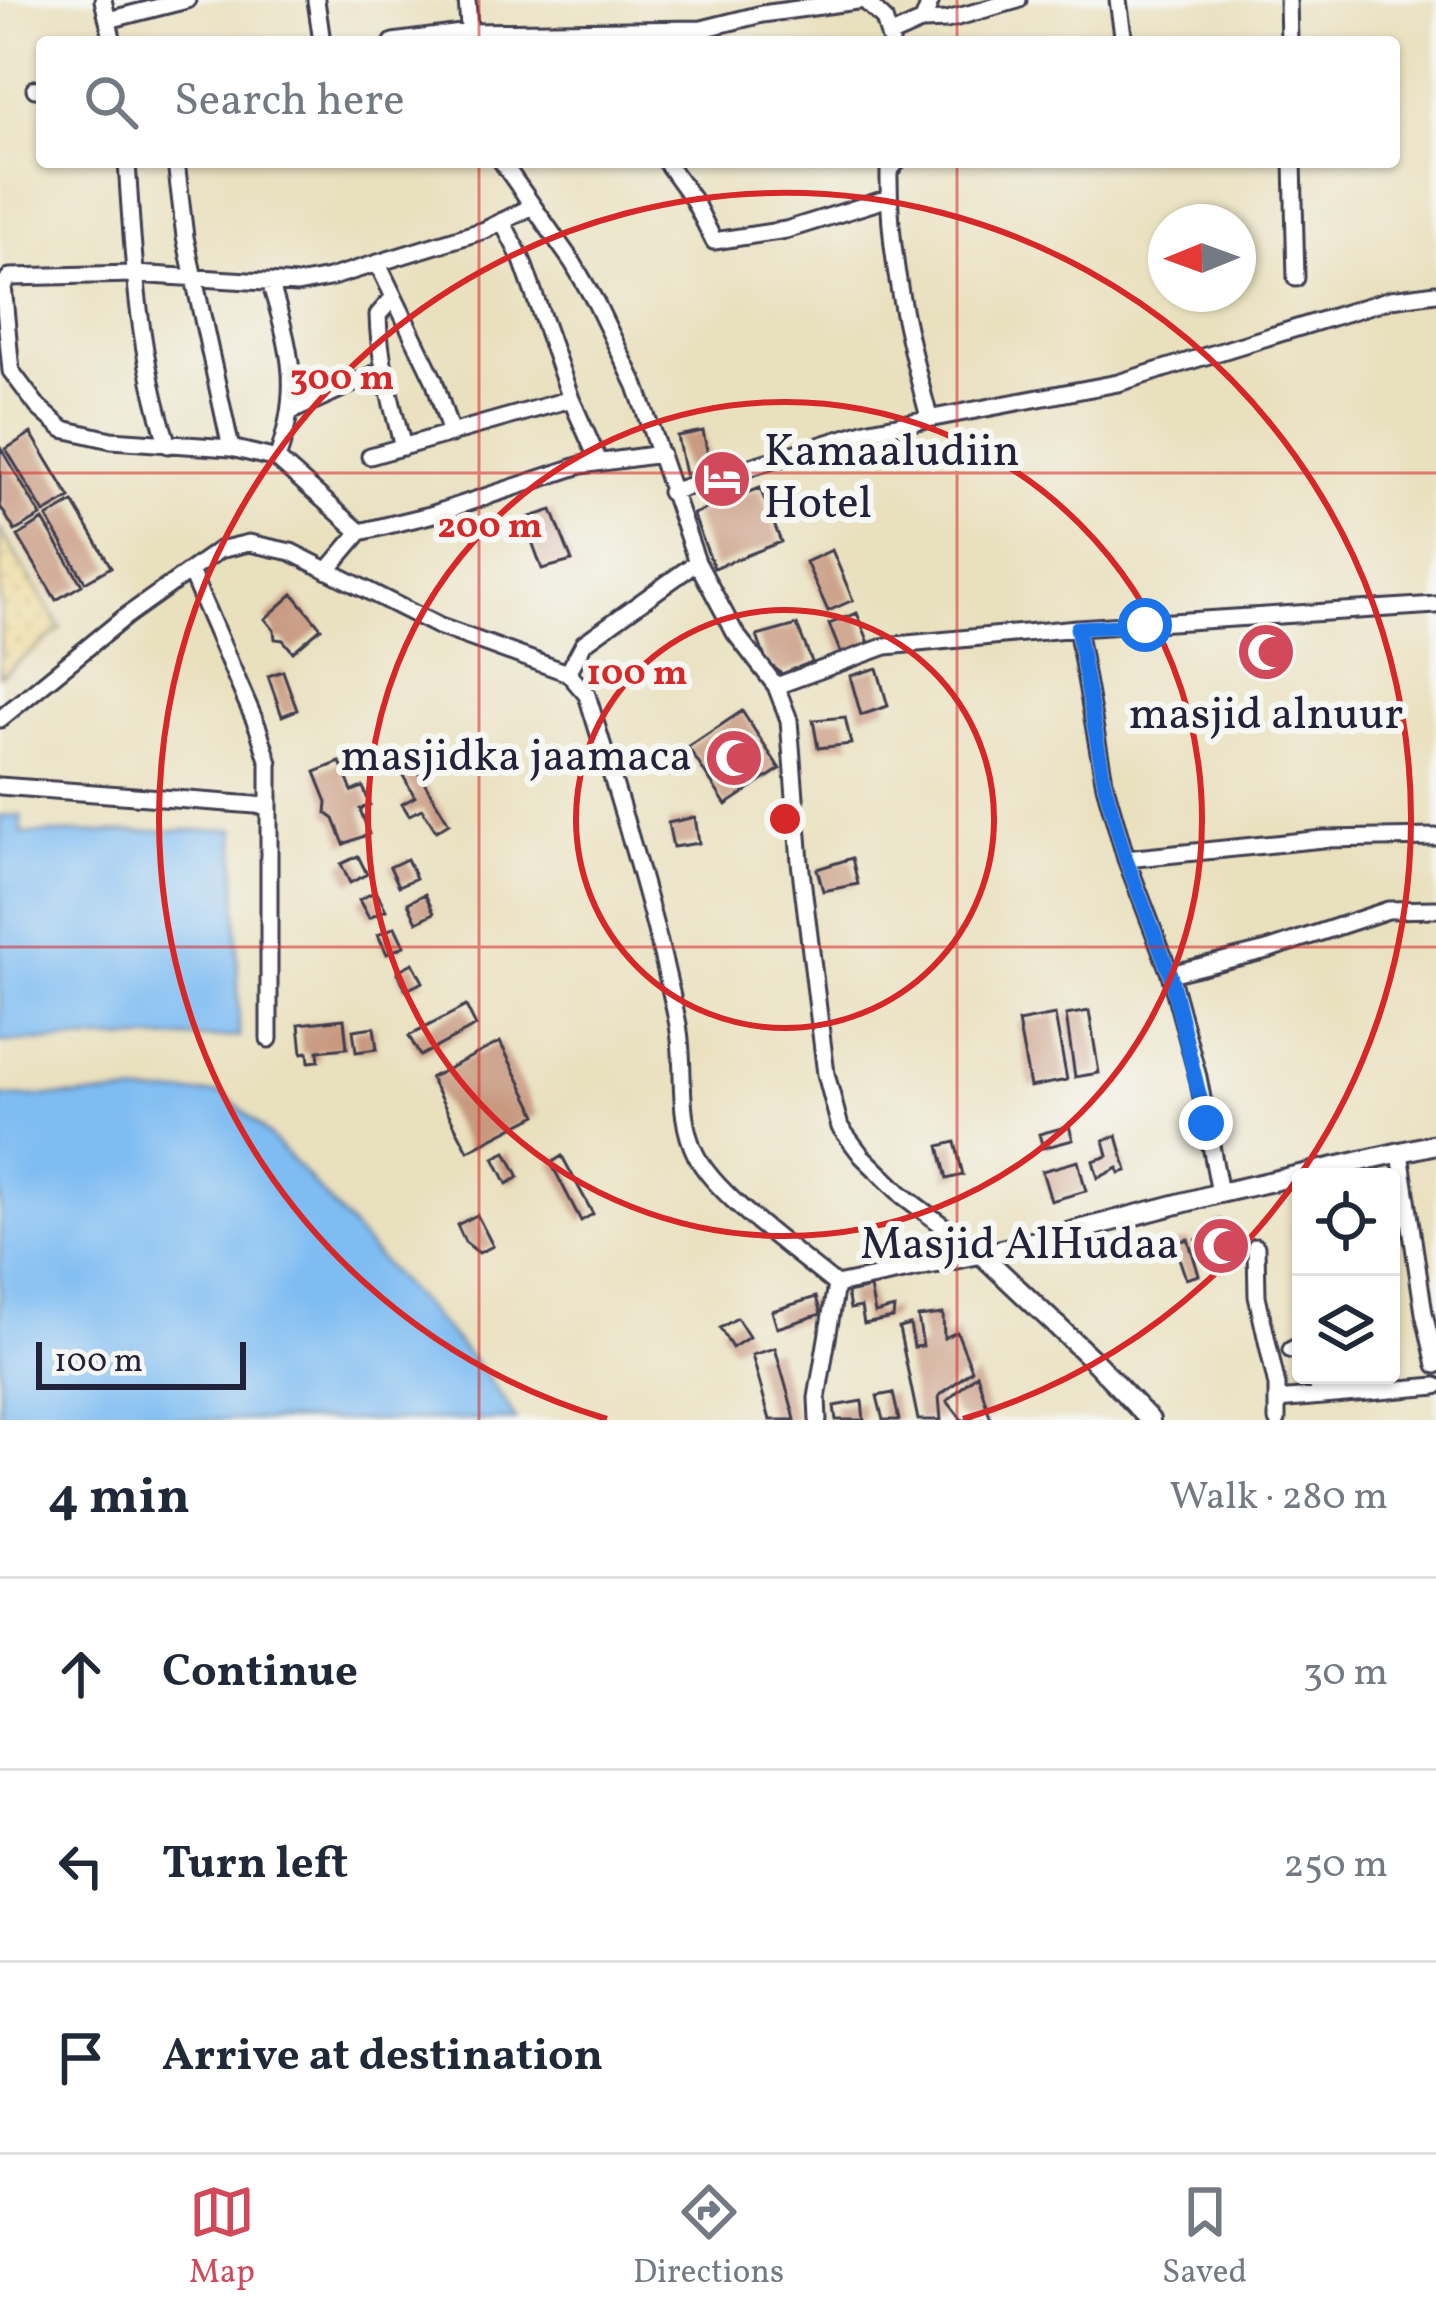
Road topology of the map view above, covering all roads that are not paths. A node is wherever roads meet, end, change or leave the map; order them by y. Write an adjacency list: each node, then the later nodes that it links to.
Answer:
1 (103, 0): 9 (street)
2 (188, 0): 9 (street)
3 (316, 0): 12 (street)
4 (467, 0): 13 (street)
5 (932, 0): 10 (street)
6 (1018, 0): 10 (street)
7 (1118, 0): 17 (street)
8 (1288, 0): 18 (street)
9 (108, 20): 11 (street)
10 (923, 22): 16 (street)
11 (112, 36)
12 (321, 36)
13 (469, 36)
14 (498, 36): 15 (street)
15 (889, 36)
16 (896, 36)
17 (1123, 36)
18 (1289, 36)
19 (127, 168): 29 (street)
20 (177, 168): 30 (street)
21 (506, 168): 26 (street)
22 (671, 168): 25 (street)
23 (892, 168): 25 (street)
24 (1293, 168): 31 (street)
25 (889, 198): 38 (street)
26 (531, 207): 27 (street); 43 (street)
27 (502, 221): 28 (street); 36 (street)
28 (378, 264): 32 (street); 34 (street)
29 (134, 274): 30 (street); 40 (street); 40 (street)
30 (194, 277): 32 (street); 42 (street)
31 (1296, 278)
32 (270, 282): 37 (street)
33 (1436, 293): 38 (street)
34 (392, 299): 35 (street); 39 (street)
35 (383, 370): 37 (street); 41 (street)
36 (571, 399): 39 (street); 46 (street)
37 (292, 411): 45 (street)
38 (929, 417): 47 (street)
39 (451, 434): 41 (street)
40 (168, 445): 42 (street)
41 (403, 447): 44 (street)
42 (231, 448): 45 (street)
43 (661, 454): 46 (street); 47 (street)
44 (370, 456)
45 (277, 459): 48 (street)
46 (599, 462): 48 (street)
47 (670, 491): 49 (street)
48 (360, 532): 51 (street)
49 (697, 562): 54 (street); 55 (street)
50 (190, 571): 51 (street); 56 (street); 58 (street)
51 (327, 572): 54 (street)
52 (1436, 605): 53 (street)
53 (1077, 628): 55 (street); 60 (street)
54 (568, 674): 69 (street)
55 (776, 686): 68 (street)
56 (0, 718)
57 (0, 786): 58 (street)
58 (269, 806): 63 (street)
59 (1436, 837): 60 (street)
60 (1126, 860): 62 (street)
61 (1436, 909): 62 (street)
62 (1170, 974): 66 (street)
63 (269, 1039)
64 (1436, 1144): 65 (main road)
65 (1400, 1153): 66 (main road); 70 (street)
66 (1220, 1193): 68 (main road)
67 (1256, 1247): 75 (street)
68 (982, 1255): 69 (street); 77 (main road)
69 (836, 1285): 76 (street)
70 (1430, 1309): 71 (street)
71 (1436, 1365)
72 (1318, 1384): 74 (street)
73 (1436, 1386): 74 (street)
74 (1317, 1394): 75 (street)
75 (1277, 1400): 78 (street)
76 (818, 1420)
77 (1150, 1420)
78 (1277, 1420)

